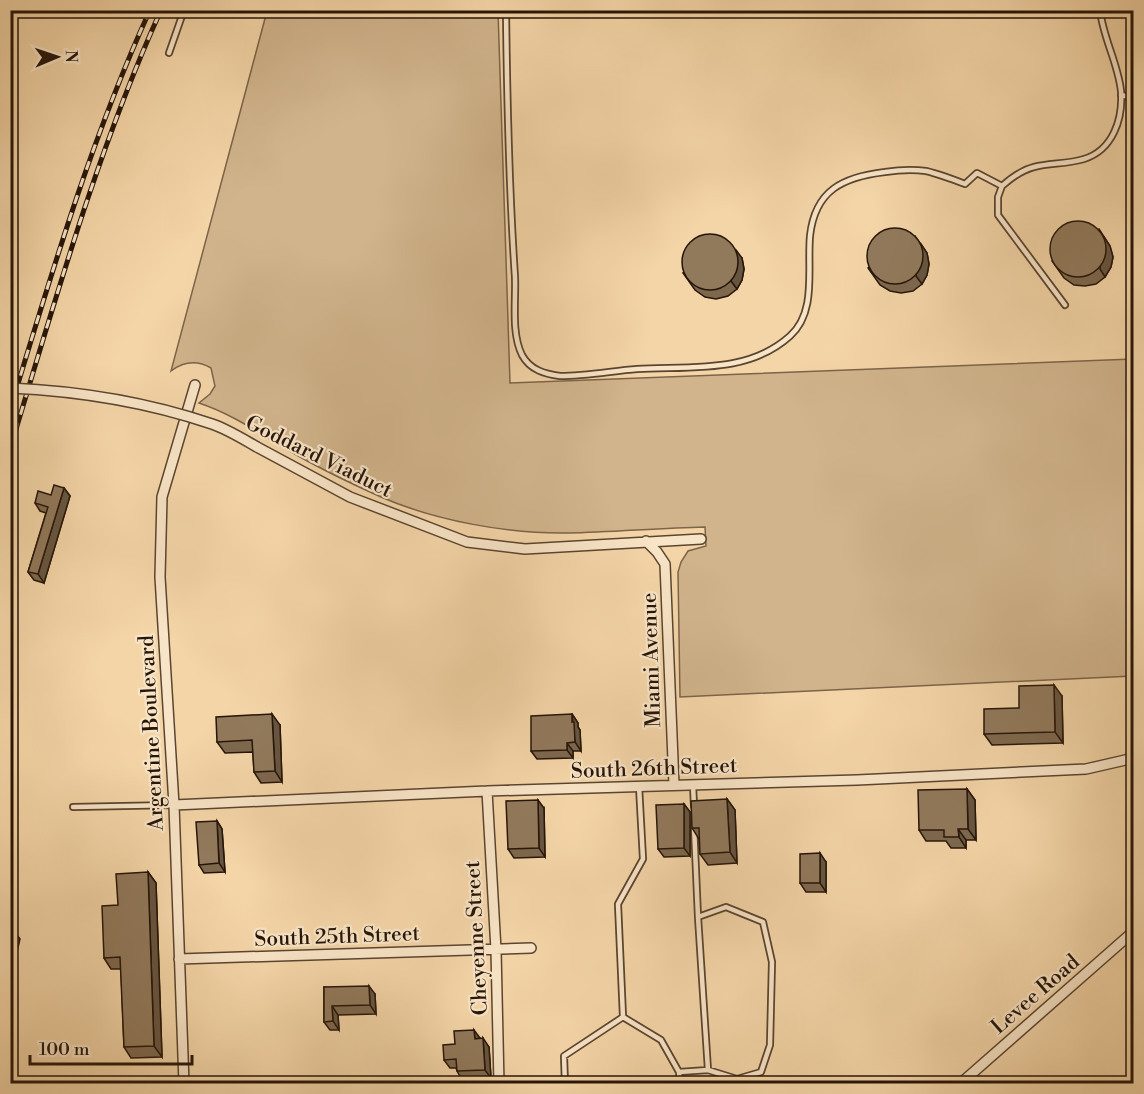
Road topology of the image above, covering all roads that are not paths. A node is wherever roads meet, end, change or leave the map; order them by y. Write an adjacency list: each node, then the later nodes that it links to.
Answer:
1 (183, 10): 4 (lane)
2 (506, 10): 7 (lane)
3 (1100, 10): 5 (lane)
4 (169, 53)
5 (1121, 95): 6 (lane); 7 (lane)
6 (1134, 98)
7 (1002, 186): 8 (lane)
8 (1065, 305)
9 (195, 385): 18 (street, Argentine Boulevard)
10 (10, 388): 12 (street, Goddard Viaduct, bridge)
11 (701, 539): 12 (street, Goddard Viaduct)
12 (646, 541): 14 (street, Miami Avenue)
13 (1134, 758): 15 (street, South 26th Street)
14 (674, 785): 15 (street, South 26th Street); 16 (street, South 26th Street)
15 (693, 785): 20 (lane)
16 (639, 786): 17 (street, South 26th Street); 25 (lane)
17 (487, 791): 18 (street, South 26th Street); 23 (street, Cheyenne Street)
18 (174, 805): 19 (lane); 24 (street, Argentine Boulevard)
19 (73, 807)
20 (698, 917): 26 (lane); 26 (lane)
21 (1134, 931): 32 (street, Levee Road)
22 (531, 948): 23 (street, South 25th Street)
23 (496, 950): 24 (street, South 25th Street); 29 (street, Cheyenne Street)
24 (179, 959): 28 (street, Argentine Boulevard)
25 (623, 1017): 27 (lane); 30 (lane)
26 (708, 1070): 27 (lane)
27 (679, 1072): 31 (lane)
28 (184, 1083)
29 (499, 1083)
30 (565, 1083)
31 (680, 1083)
32 (960, 1083)

